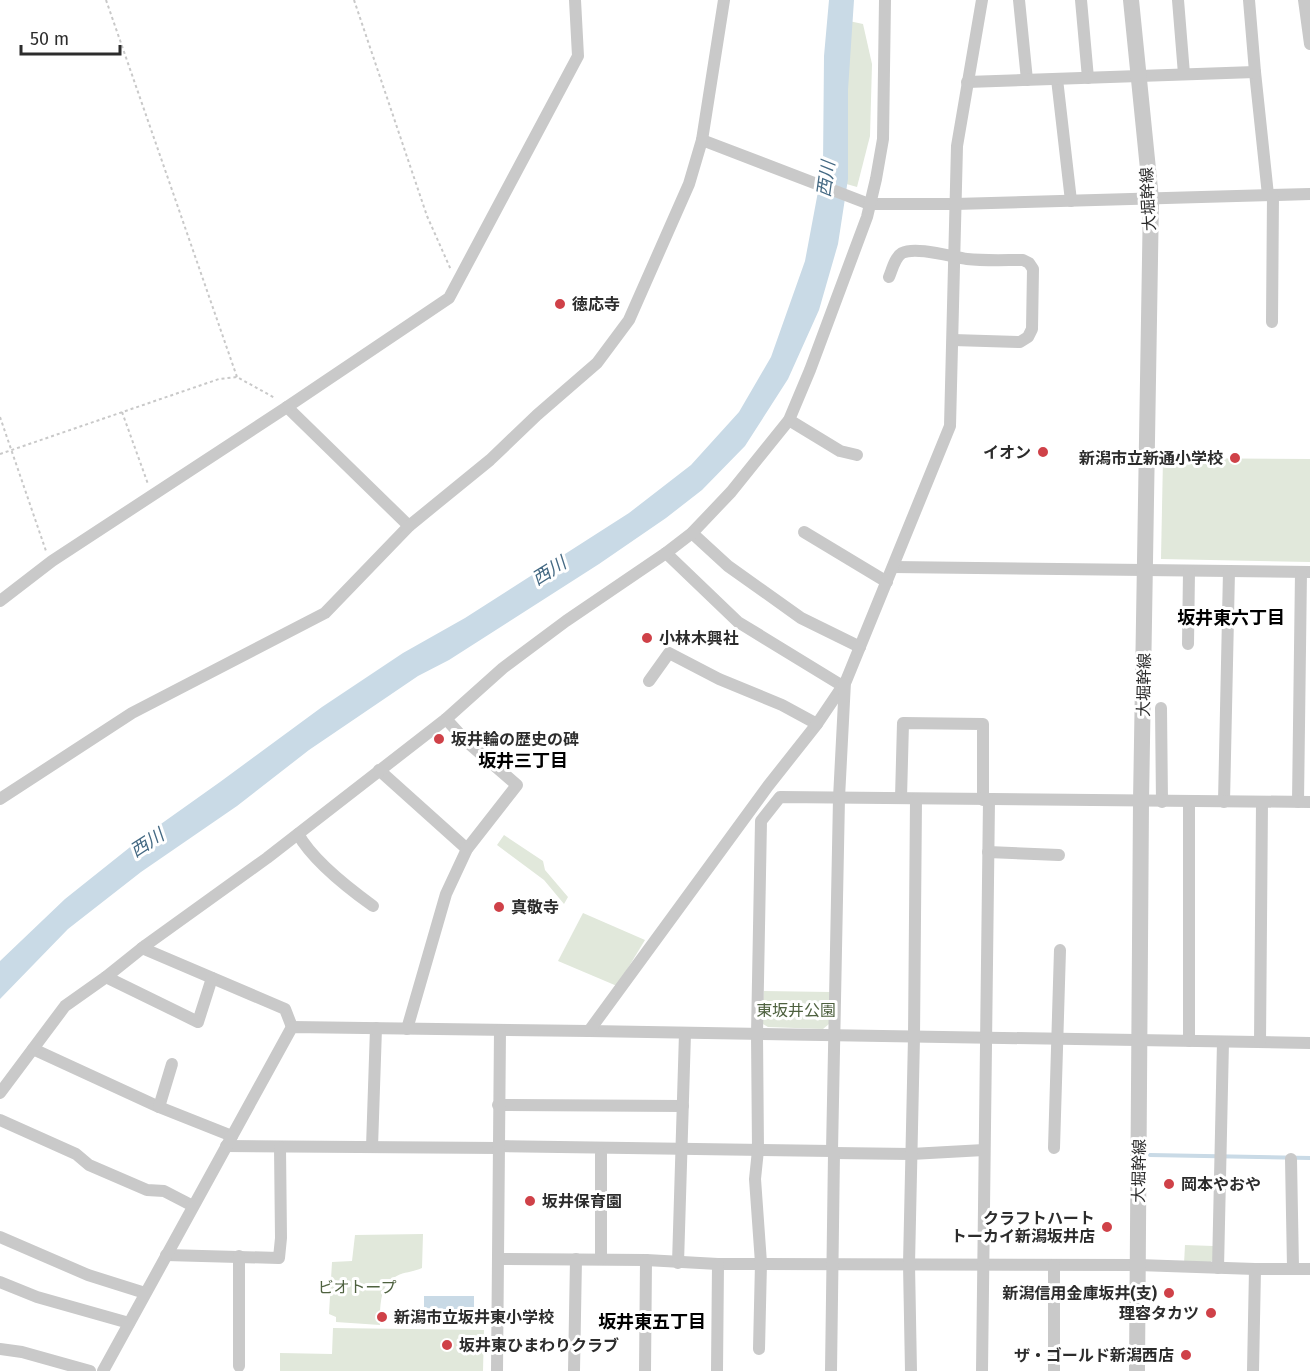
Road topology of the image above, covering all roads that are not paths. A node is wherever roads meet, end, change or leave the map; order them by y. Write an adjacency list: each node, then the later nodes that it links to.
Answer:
1 (575, 0): 30 (street)
2 (724, 0): 19 (street)
3 (885, 0): 24 (street)
4 (982, 0): 18 (street)
5 (1019, 0): 17 (street)
6 (1081, 0): 15 (street)
7 (1131, 0): 14 (street, 大堀幹線)
8 (1178, 0): 13 (street)
9 (1249, 0): 12 (street)
10 (1304, 0): 11 (street)
11 (1310, 44)
12 (1255, 72): 13 (street); 21 (street)
13 (1184, 74): 14 (street)
14 (1138, 76): 15 (street); 22 (street, 大堀幹線)
15 (1088, 78): 16 (street)
16 (1057, 79): 17 (street); 23 (street)
17 (1027, 80): 18 (street)
18 (968, 82): 25 (street)
19 (702, 140): 24 (street); 33 (street)
20 (1310, 194): 21 (street)
21 (1271, 195): 22 (street); 28 (street)
22 (1151, 199): 23 (street); 38 (street, 大堀幹線)
23 (1071, 201): 25 (street)
24 (869, 204): 25 (street); 31 (street)
25 (955, 204): 26 (street)
26 (955, 256): 27 (street); 29 (street); 29 (street)
27 (889, 277)
28 (1272, 322)
29 (953, 340): 37 (street)
30 (287, 407): 33 (street); 43 (street)
31 (789, 420): 32 (street); 35 (street)
32 (857, 455)
33 (409, 526): 56 (street)
34 (804, 532): 42 (street)
35 (692, 533): 36 (street); 45 (street)
36 (666, 553): 47 (street); 49 (street)
37 (893, 567): 38 (street); 42 (street)
38 (1146, 570): 39 (street); 59 (street, 大堀幹線)
39 (1189, 571): 40 (street); 44 (street)
40 (1230, 571): 41 (street); 62 (street)
41 (1305, 572): 64 (street)
42 (887, 582): 45 (street)
43 (0, 601)
44 (1188, 644)
45 (860, 647): 47 (street)
46 (650, 681): 50 (street)
47 (843, 683): 50 (street); 54 (street)
48 (1161, 708): 60 (street)
49 (446, 719): 51 (street); 66 (street)
50 (817, 724): 52 (street)
51 (379, 770): 65 (street); 66 (street)
52 (768, 786): 53 (street); 78 (street)
53 (780, 797): 54 (street); 80 (street)
54 (839, 798): 55 (street); 81 (street)
55 (901, 798): 57 (street); 58 (street)
56 (0, 799)
57 (916, 799): 58 (street); 82 (street)
58 (986, 800): 59 (street); 67 (street)
59 (1141, 802): 60 (street); 85 (street, 大堀幹線)
60 (1162, 802): 61 (street)
61 (1189, 802): 62 (street); 86 (street)
62 (1224, 802): 63 (street)
63 (1262, 802): 64 (street); 88 (street)
64 (1304, 802)
65 (298, 834): 69 (street); 70 (street)
66 (467, 849): 76 (street)
67 (988, 852): 68 (street); 83 (street)
68 (1059, 855)
69 (373, 906)
70 (142, 948): 72 (street); 73 (street)
71 (1060, 950): 84 (street)
72 (106, 977): 73 (street); 90 (street)
73 (212, 978): 74 (street)
74 (292, 1027): 75 (street); 97 (street)
75 (376, 1028): 76 (street); 99 (street)
76 (407, 1029): 77 (street)
77 (500, 1030): 78 (street); 93 (street)
78 (589, 1031): 79 (street)
79 (685, 1033): 80 (street); 94 (street)
80 (757, 1034): 81 (street); 103 (street)
81 (834, 1035): 82 (street); 105 (street)
82 (914, 1037): 83 (street); 107 (street)
83 (985, 1038): 84 (street); 104 (street)
84 (1057, 1039): 85 (street); 101 (street)
85 (1141, 1040): 86 (street); 124 (street, 大堀幹線)
86 (1189, 1041): 87 (street)
87 (1223, 1042): 88 (street); 125 (street)
88 (1260, 1042): 89 (street)
89 (1310, 1043)
90 (33, 1048): 92 (street); 95 (street)
91 (172, 1064): 95 (street)
92 (0, 1093)
93 (498, 1105): 94 (street); 100 (street)
94 (683, 1106): 102 (street)
95 (159, 1107): 97 (street)
96 (0, 1120): 109 (street)
97 (229, 1141): 98 (street); 109 (street)
98 (280, 1147): 99 (street); 112 (street)
99 (372, 1147): 100 (street)
100 (498, 1147): 102 (street); 114 (street)
101 (1054, 1148)
102 (682, 1149): 103 (street); 117 (street)
103 (758, 1150): 105 (street); 118 (street)
104 (984, 1150): 107 (street); 122 (street)
105 (833, 1152): 107 (street); 119 (street)
106 (601, 1154): 115 (street)
107 (912, 1154): 121 (street)
108 (1291, 1160): 126 (street)
109 (193, 1206): 111 (street)
110 (0, 1237): 130 (street)
111 (166, 1255): 112 (street); 130 (street)
112 (239, 1256): 134 (street)
113 (576, 1258): 114 (street); 115 (street); 138 (street)
114 (498, 1259): 137 (street)
115 (601, 1259): 116 (street)
116 (646, 1260): 117 (street); 139 (street)
117 (678, 1263): 120 (street)
118 (761, 1263): 119 (street); 120 (street); 132 (street)
119 (832, 1263): 121 (street); 141 (street)
120 (718, 1264): 140 (street)
121 (909, 1264): 122 (street); 142 (street)
122 (982, 1265): 123 (street); 143 (street)
123 (1054, 1265): 124 (street); 144 (street)
124 (1138, 1265): 125 (street); 145 (street, 大堀幹線)
125 (1218, 1268): 127 (street)
126 (1293, 1268): 127 (street); 128 (street)
127 (1255, 1269): 146 (street)
128 (1310, 1269)
129 (0, 1282): 131 (street)
130 (145, 1293): 131 (street)
131 (129, 1323): 136 (street)
132 (759, 1348)
133 (0, 1349): 135 (street)
134 (239, 1366)
135 (90, 1371)
136 (103, 1371)
137 (497, 1371)
138 (574, 1371)
139 (645, 1371)
140 (717, 1371)
141 (831, 1371)
142 (911, 1371)
143 (982, 1371)
144 (1054, 1371)
145 (1137, 1371)
146 (1253, 1371)

